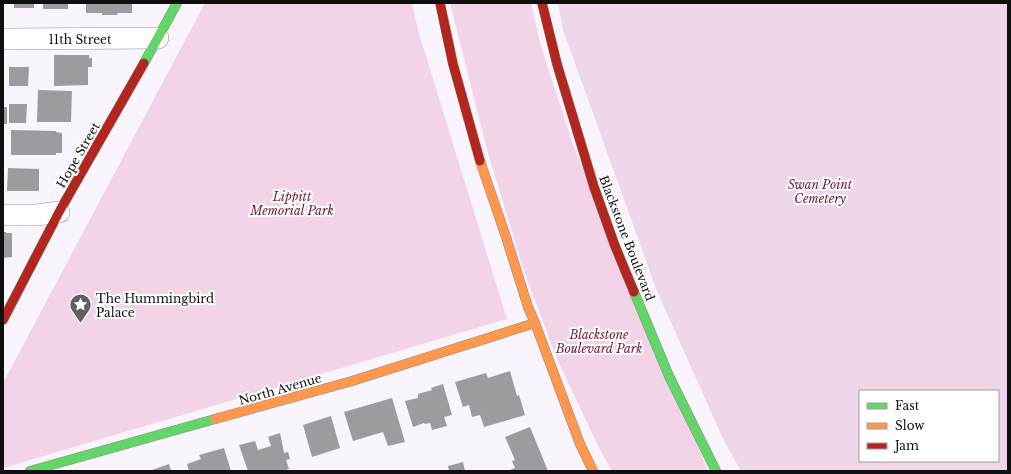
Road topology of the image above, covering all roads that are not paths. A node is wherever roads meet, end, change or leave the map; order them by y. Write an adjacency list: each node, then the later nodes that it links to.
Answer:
1 (176, 3): 4 (main road, Hope Street)
2 (440, 3): 9 (main road)
3 (542, 3): 12 (main road, Blackstone Boulevard)
4 (158, 38): 5 (street, 11th Street); 6 (main road, Hope Street)
5 (3, 39)
6 (59, 212): 7 (street); 8 (main road, Hope Street)
7 (3, 215)
8 (3, 320)
9 (535, 323): 10 (main road, North Avenue); 11 (main road)
10 (30, 471)
11 (593, 471)
12 (716, 471)

